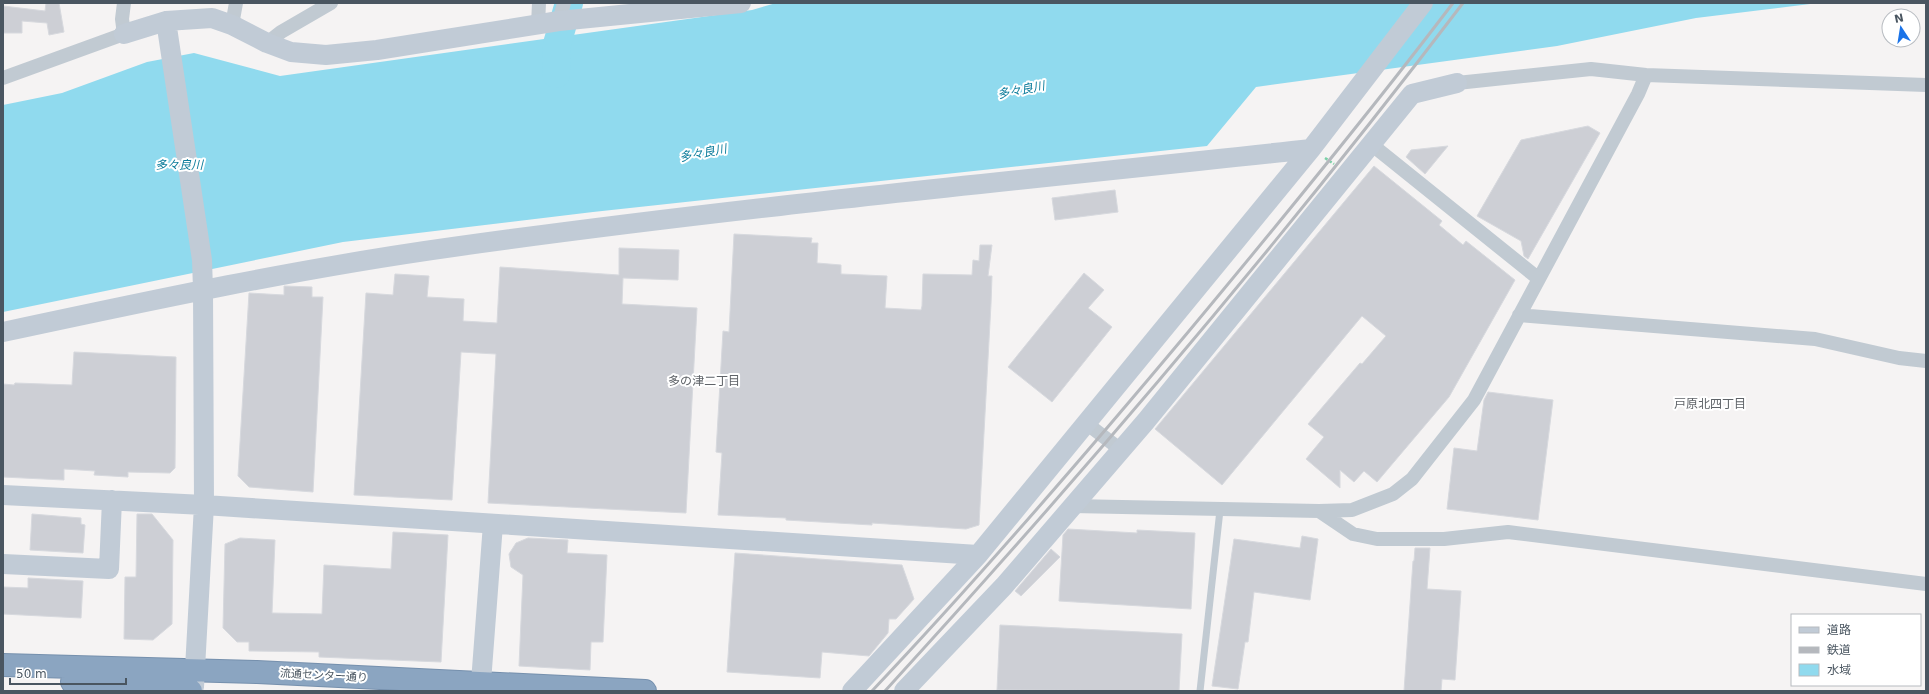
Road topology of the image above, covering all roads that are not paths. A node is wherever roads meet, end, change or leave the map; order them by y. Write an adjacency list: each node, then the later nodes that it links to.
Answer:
1 (124, 3): 11 (street)
2 (236, 3): 9 (street)
3 (331, 3): 12 (street)
4 (539, 3): 10 (street)
5 (742, 3): 7 (street)
6 (1423, 3): 18 (street)
7 (562, 12): 10 (street)
8 (166, 22): 9 (street); 11 (street); 20 (street)
9 (232, 25): 12 (street)
10 (538, 25): 12 (street)
11 (124, 34): 14 (street)
12 (267, 43)
13 (1646, 75): 15 (street); 16 (street); 19 (street)
14 (3, 78)
15 (1457, 83): 17 (street)
16 (1926, 85)
17 (1371, 144): 19 (street); 25 (street)
18 (1311, 149): 20 (street); 24 (street)
19 (1539, 279): 21 (street)
20 (203, 289): 22 (street); 28 (street)
21 (1519, 316): 23 (street); 31 (street)
22 (3, 332)
23 (1926, 361)
24 (1086, 423): 25 (street); 33 (street)
25 (1121, 450): 29 (street)
26 (3, 495): 27 (street)
27 (112, 500): 28 (street); 34 (street)
28 (204, 505): 32 (street); 39 (street)
29 (1072, 506): 30 (street); 42 (street)
30 (1220, 510): 31 (street); 43 (lane)
31 (1319, 511): 35 (street)
32 (493, 524): 33 (street); 38 (street)
33 (978, 554): 41 (street)
34 (3, 564)
35 (1926, 584)
36 (3, 666): 39 (highway, 流通センター通り)
37 (3, 675): 39 (highway)
38 (481, 682): 39 (highway, 流通センター通り); 40 (highway, 流通センター通り)
39 (193, 684)
40 (645, 691)
41 (852, 691)
42 (904, 691)
43 (1200, 691)

